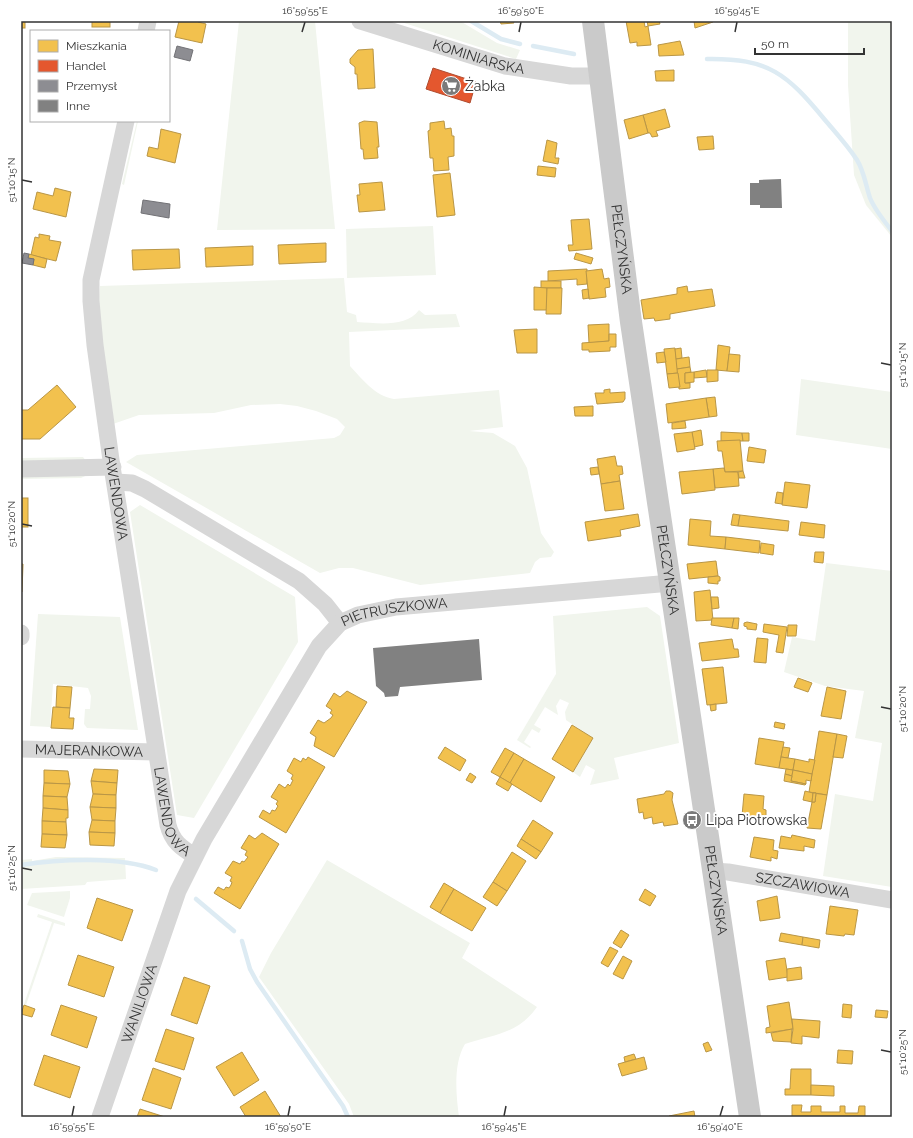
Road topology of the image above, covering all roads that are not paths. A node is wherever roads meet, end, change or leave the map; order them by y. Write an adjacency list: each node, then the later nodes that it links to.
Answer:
1 (360, 21): 3 (street, KOMINIARSKA)
2 (593, 21): 3 (main road, PEŁCZYŃSKA)
3 (601, 76): 7 (main road, PEŁCZYŃSKA)
4 (126, 122): 6 (street, LAWENDOWA)
5 (21, 469): 6 (street, PIETRUSZKOWA)
6 (114, 474): 8 (street, PIETRUSZKOWA); 12 (street, LAWENDOWA)
7 (671, 582): 8 (street, PIETRUSZKOWA); 14 (main road, PEŁCZYŃSKA)
8 (340, 623): 13 (street, WANILIOWA)
9 (21, 633): 10 (street)
10 (21, 637)
11 (21, 749): 12 (street, MAJERANKOWA)
12 (156, 752): 13 (street, LAWENDOWA)
13 (195, 856): 16 (street, WANILIOWA)
14 (713, 871): 15 (street, SZCZAWIOWA); 17 (main road, PEŁCZYŃSKA)
15 (892, 900)
16 (100, 1117)
17 (750, 1117)

